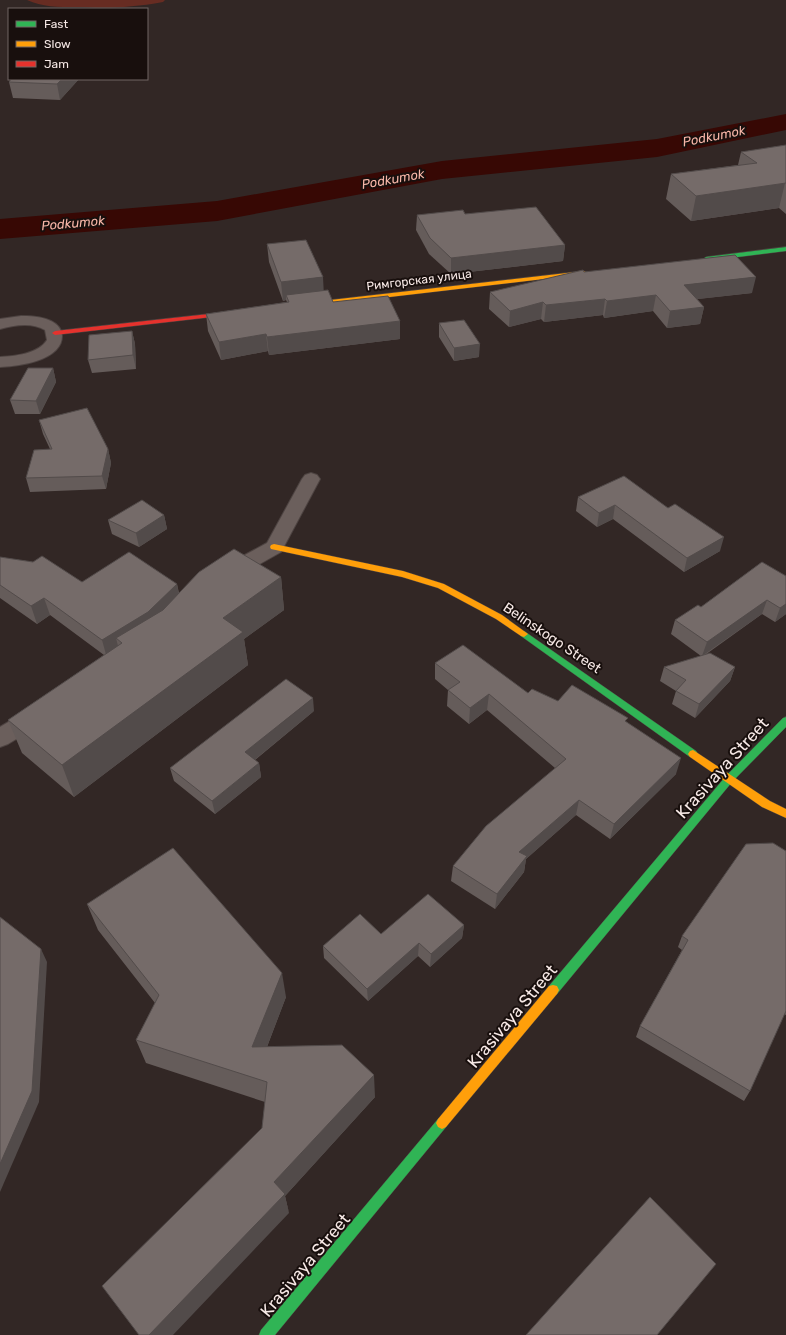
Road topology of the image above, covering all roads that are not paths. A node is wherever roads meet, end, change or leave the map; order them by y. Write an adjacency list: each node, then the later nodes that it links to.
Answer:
1 (786, 249): 2 (street)
2 (699, 259)
3 (596, 272): 4 (street, Римгорская улица)
4 (296, 306)
5 (242, 312): 7 (street)
6 (0, 324): 7 (street)
7 (55, 333): 8 (street)
8 (2, 367)
9 (311, 480): 10 (street)
10 (274, 546): 11 (street); 15 (street, Belinskogo Street)
11 (212, 583)
12 (54, 705): 14 (street)
13 (786, 721): 15 (street, Krasivaya Street)
14 (0, 738)
15 (730, 779): 16 (street, Belinskogo Street); 17 (street, Krasivaya Street)
16 (786, 814)
17 (266, 1335)

